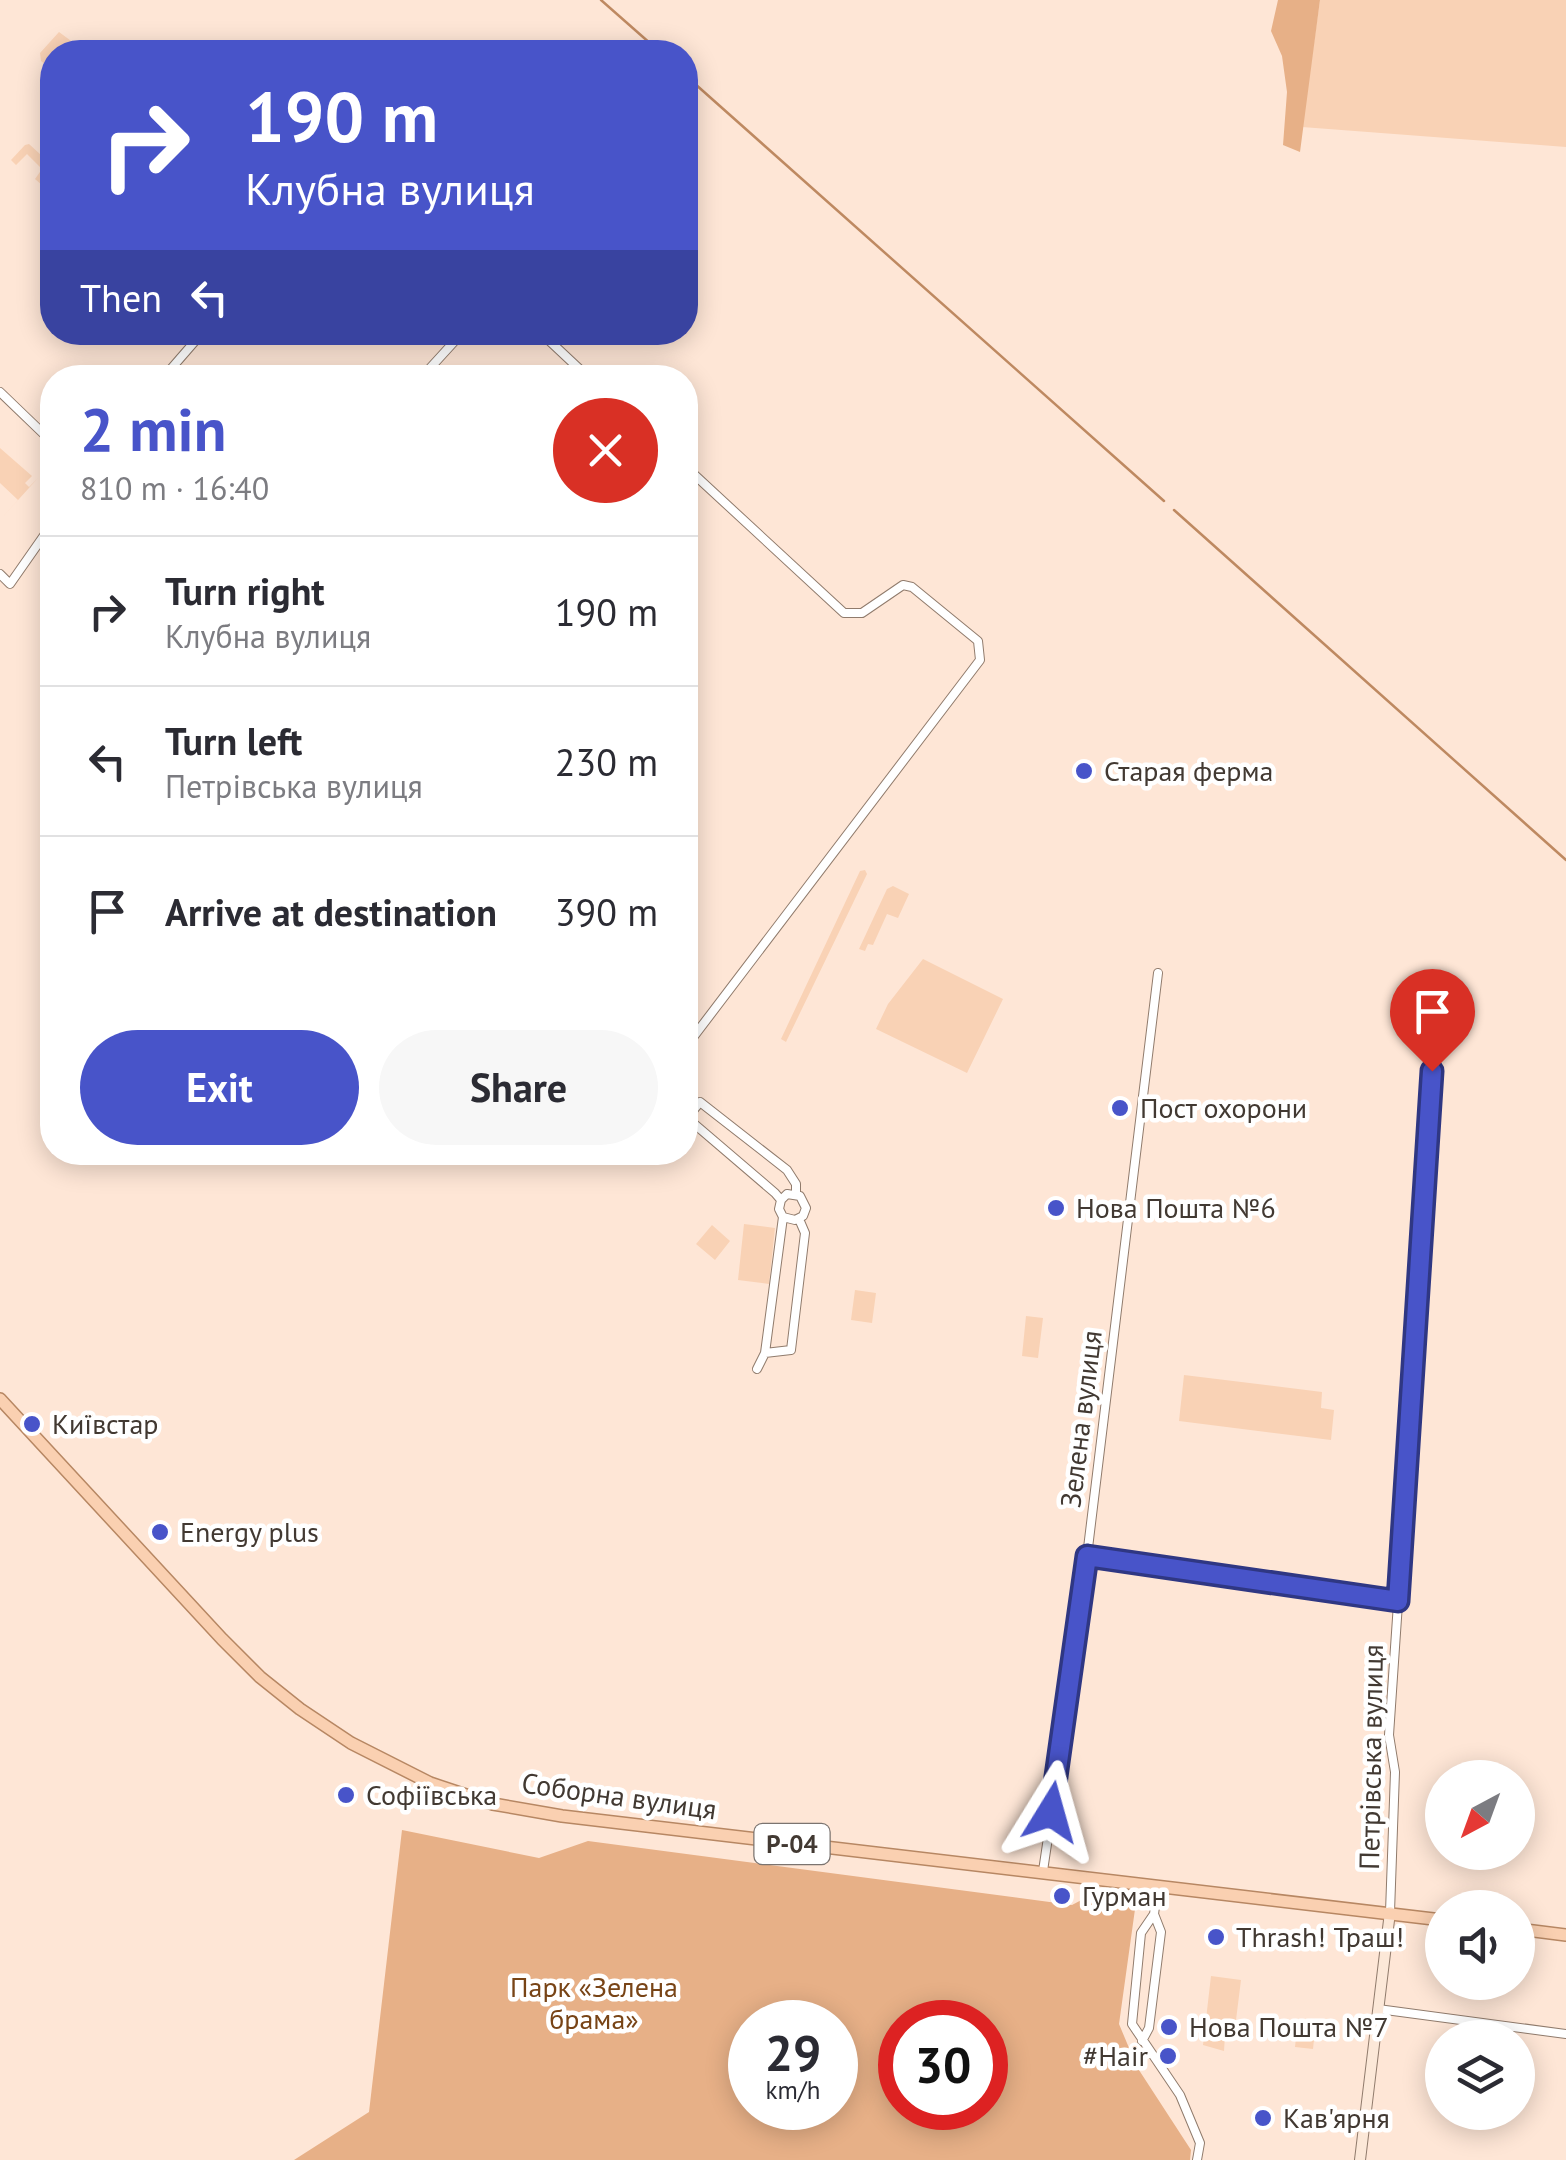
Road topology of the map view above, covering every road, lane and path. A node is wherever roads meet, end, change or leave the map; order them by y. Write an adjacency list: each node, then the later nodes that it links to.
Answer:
1 (192, 345): 4 (street)
2 (451, 345): 5 (street)
3 (554, 345): 6 (street)
4 (174, 365)
5 (433, 365)
6 (575, 365)
7 (0, 392): 8 (street)
8 (40, 430)
9 (698, 478): 14 (street)
10 (40, 541): 11 (street)
11 (0, 574)
12 (1158, 972): 24 (street, Зелена вулиця)
13 (1439, 1004): 25 (street, Петрівська вулиця)
14 (698, 1031)
15 (698, 1104): 17 (street)
16 (698, 1127): 18 (street)
17 (796, 1194): 18 (street); 20 (street)
18 (781, 1200): 19 (street)
19 (782, 1216): 20 (street); 21 (street)
20 (799, 1219): 21 (street)
21 (764, 1353): 22 (street)
22 (757, 1369)
23 (0, 1399): 26 (main road, Соборна вулиця / Р-04)
24 (1087, 1556): 25 (street); 26 (street, Зелена вулиця)
25 (1398, 1601): 28 (street, Петрівська вулиця)
26 (1043, 1870): 27 (main road, Соборна вулиця / Р-04)
27 (1158, 1884): 28 (main road, Соборна вулиця / Р-04); 29 (street)
28 (1390, 1912): 30 (main road, Соборна вулиця / Р-04); 33 (main road)
29 (1154, 1914): 35 (street); 35 (street)
30 (1425, 1917)
31 (1535, 1931): 32 (main road)
32 (1566, 1935)
33 (1378, 2009): 34 (street); 37 (main road)
34 (1566, 2034)
35 (1142, 2042): 36 (street)
36 (1197, 2160)
37 (1360, 2160)

